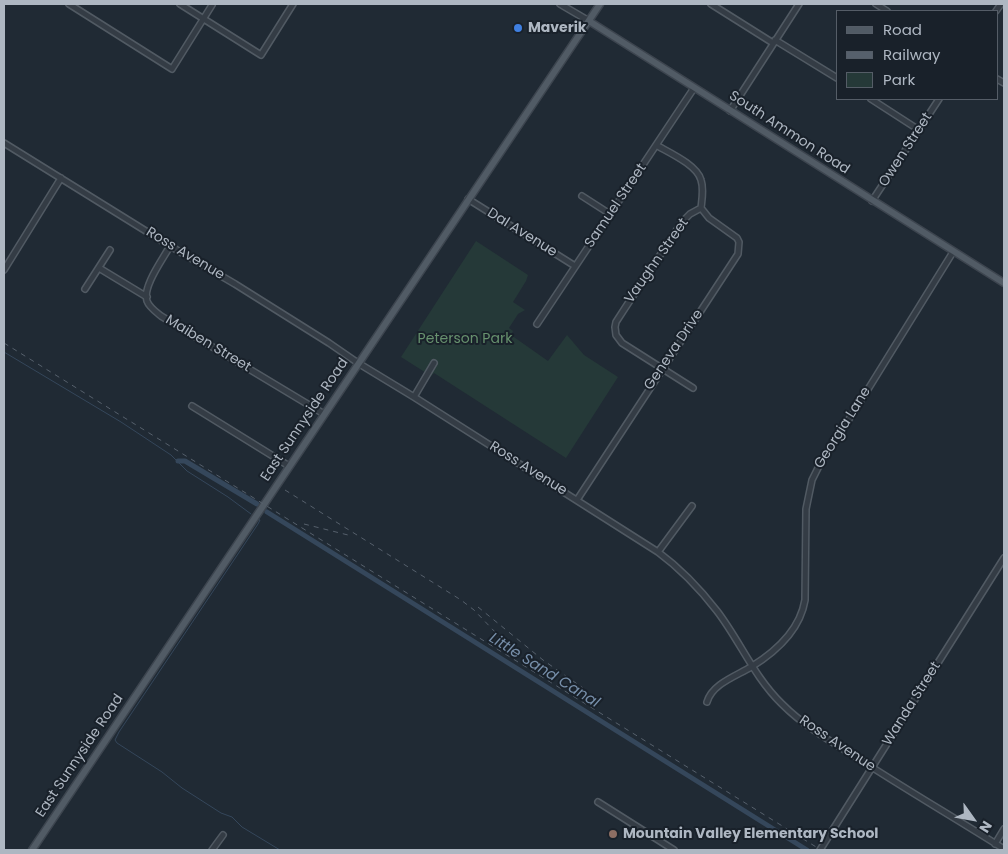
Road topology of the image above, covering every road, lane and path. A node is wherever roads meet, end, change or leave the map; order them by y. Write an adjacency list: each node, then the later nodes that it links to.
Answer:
1 (69, 4): 9 (street)
2 (180, 4): 9 (street)
3 (293, 4): 9 (street)
4 (560, 4): 10 (street, South Ammon Road)
5 (600, 4): 10 (main road, East Sunnyside Road)
6 (711, 4): 11 (street)
7 (799, 4): 11 (street)
8 (212, 5): 9 (street)
9 (204, 19)
10 (589, 21): 13 (main road, South Ammon Road); 22 (main road, East Sunnyside Road)
11 (774, 42): 12 (street); 16 (street)
12 (836, 77)
13 (694, 88): 16 (main road, South Ammon Road); 19 (street, Samuel Street)
14 (873, 100): 17 (street)
15 (938, 100): 17 (street, Owen Street)
16 (730, 110): 23 (main road, South Ammon Road)
17 (919, 130): 23 (street, Owen Street)
18 (4, 143): 20 (street, Ross Avenue)
19 (656, 145): 24 (street, Vaughn Street); 25 (street, Samuel Street)
20 (60, 178): 26 (street, Ross Avenue); 31 (street)
21 (582, 196): 25 (street)
22 (468, 199): 29 (street, Dal Avenue); 37 (main road, East Sunnyside Road)
23 (872, 201): 28 (main road, South Ammon Road)
24 (701, 208): 38 (street, Geneva Drive); 38 (street, Vaughn Street)
25 (610, 214): 29 (street, Samuel Street)
26 (170, 246): 34 (street); 37 (street, Ross Avenue)
27 (110, 250): 30 (street)
28 (953, 252): 32 (main road, South Ammon Road); 48 (street, Georgia Lane)
29 (575, 266): 35 (street, Samuel Street)
30 (98, 268): 33 (street); 34 (street)
31 (4, 270)
32 (1004, 283)
33 (85, 289)
34 (146, 297): 42 (street, Maiben Street)
35 (537, 324)
36 (434, 363): 40 (street)
37 (358, 364): 40 (street, Ross Avenue); 42 (main road, East Sunnyside Road)
38 (662, 368): 39 (street); 44 (street, Geneva Drive)
39 (693, 388)
40 (414, 397): 44 (street, Ross Avenue)
41 (192, 406): 43 (street)
42 (324, 414): 43 (main road, East Sunnyside Road)
43 (289, 466): 56 (main road, East Sunnyside Road)
44 (577, 500): 46 (street, Ross Avenue)
45 (692, 506): 46 (street)
46 (658, 552): 48 (street, Ross Avenue)
47 (1004, 558): 50 (street, Wanda Street)
48 (752, 666): 49 (street, Georgia Lane); 50 (street, Ross Avenue)
49 (707, 702)
50 (872, 768): 54 (street, Ross Avenue); 59 (street, Wanda Street)
51 (598, 802): 58 (street)
52 (1004, 829): 54 (street)
53 (223, 835): 57 (street)
54 (995, 844): 55 (street, Ross Avenue)
55 (1004, 849)
56 (32, 850)
57 (212, 850)
58 (674, 850)
59 (820, 850)

